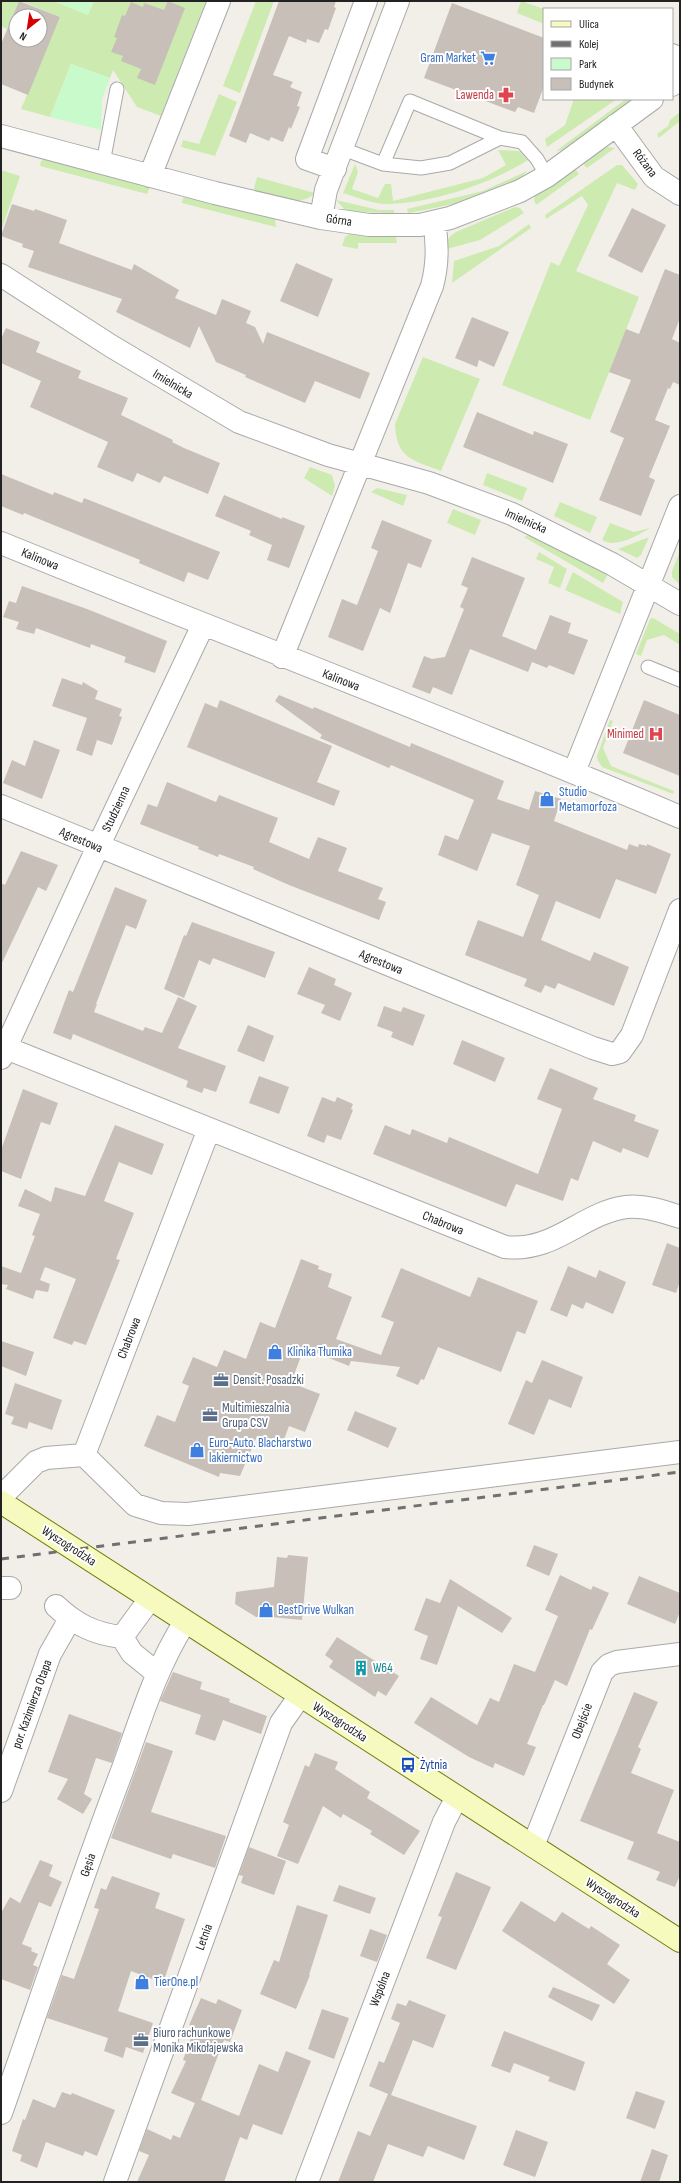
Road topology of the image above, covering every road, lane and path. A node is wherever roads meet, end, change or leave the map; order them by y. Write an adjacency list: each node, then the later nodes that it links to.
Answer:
1 (219, 1): 14 (street)
2 (366, 1): 11 (street)
3 (398, 1): 11 (street)
4 (673, 56): 5 (street)
5 (680, 67)
6 (117, 89): 12 (lane)
7 (651, 100): 8 (street, Górna)
8 (616, 125): 15 (street, Górna); 16 (street, Różana)
9 (1, 136): 12 (street, Górna)
10 (500, 138): 13 (lane); 13 (lane); 15 (lane)
11 (339, 159): 13 (lane); 17 (street)
12 (103, 163): 14 (street, Górna)
13 (383, 164)
14 (150, 176): 17 (street, Górna)
15 (547, 176): 18 (street, Górna)
16 (680, 194)
17 (321, 218): 18 (street, Górna)
18 (434, 222): 20 (street)
19 (1, 275): 20 (street, Imielnicka)
20 (360, 465): 23 (street, Imielnicka); 26 (street)
21 (680, 506): 23 (street)
22 (1, 543): 25 (street, Kalinowa)
23 (649, 586): 24 (street, Imielnicka); 29 (street)
24 (680, 604)
25 (203, 626): 26 (street, Kalinowa); 32 (street, Studzienna)
26 (282, 657): 29 (street, Kalinowa)
27 (648, 668): 28 (lane)
28 (680, 680)
29 (574, 772): 31 (street, Kalinowa)
30 (1, 806): 32 (street, Agrestowa)
31 (680, 816)
32 (98, 847): 33 (street, Agrestowa); 34 (street, Studzienna)
33 (680, 910)
34 (2, 1051): 35 (street, Chabrowa)
35 (209, 1129): 36 (street, Chabrowa); 38 (street, Chabrowa)
36 (680, 1217)
37 (680, 1452): 38 (street)
38 (84, 1455): 39 (street)
39 (1, 1497)
40 (1, 1502): 41 (street, Wyszogrodzka)
41 (150, 1599): 42 (street, Wyszogrodzka); 43 (street)
42 (185, 1622): 45 (street, Gęsia); 46 (street, Wyszogrodzka)
43 (122, 1637): 45 (street); 47 (street, por. Kazimierza Otapa)
44 (680, 1654): 49 (street, Obejście)
45 (158, 1674): 51 (street, Gęsia)
46 (300, 1696): 48 (street, Wyszogrodzka); 52 (street, Letnia)
47 (1, 1791)
48 (457, 1797): 49 (street, Wyszogrodzka); 53 (street, Wspólna)
49 (533, 1846): 50 (street, Wyszogrodzka)
50 (680, 1941)
51 (1, 2113)
52 (115, 2182)
53 (307, 2182)

